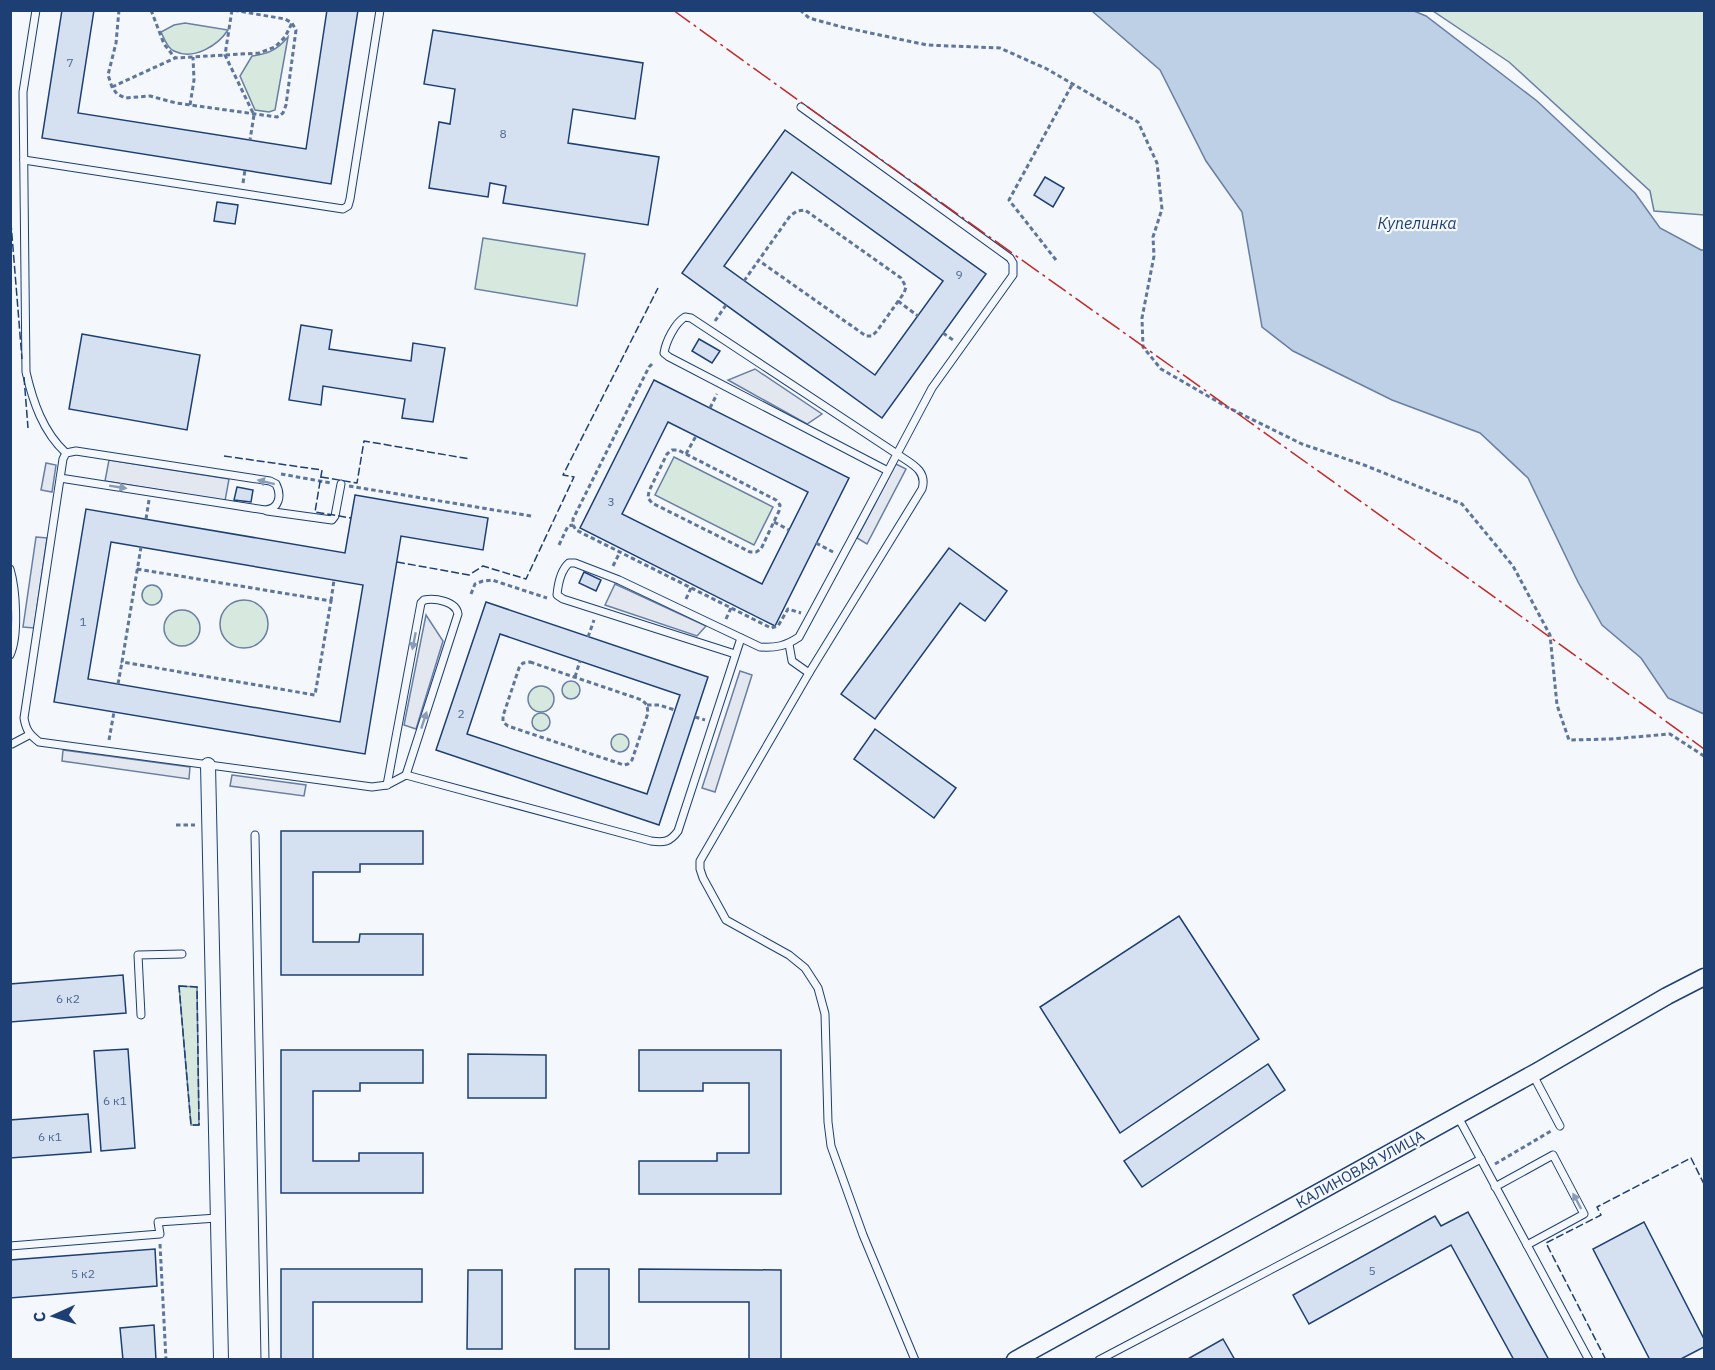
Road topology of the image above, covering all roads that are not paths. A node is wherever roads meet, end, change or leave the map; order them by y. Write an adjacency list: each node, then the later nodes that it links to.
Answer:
1 (36, 10): 4 (lane)
2 (380, 10): 4 (lane)
3 (801, 107): 6 (lane)
4 (24, 160): 5 (lane)
5 (66, 453): 8 (lane); 10 (lane, one-way to 5)
6 (897, 454): 7 (lane); 7 (lane); 16 (lane)
7 (888, 471): 13 (lane)
8 (60, 478): 10 (lane, one-way to 10); 17 (lane)
9 (341, 484): 10 (lane)
10 (265, 510)
11 (10, 569): 15 (lane)
12 (741, 638): 13 (lane); 14 (lane); 14 (lane)
13 (789, 644): 16 (lane)
14 (735, 654): 20 (lane)
15 (10, 655)
16 (809, 673): 36 (lane)
17 (29, 735): 18 (lane); 19 (lane)
18 (11, 744)
19 (208, 765): 21 (lane); 31 (street)
20 (406, 775): 21 (lane); 21 (lane, one-way to 21)
21 (387, 785)
22 (255, 835): 35 (lane)
23 (182, 954): 25 (lane)
24 (1704, 977): 26 (street, КАЛИНОВАЯ УЛИЦА)
25 (141, 1015)
26 (1532, 1074): 27 (street, КАЛИНОВАЯ УЛИЦА); 28 (lane)
27 (1457, 1115): 29 (lane); 37 (street, КАЛИНОВАЯ УЛИЦА)
28 (1560, 1126)
29 (1481, 1159): 30 (lane); 38 (lane)
30 (1495, 1186): 32 (lane); 32 (lane, one-way to 30)
31 (218, 1218): 33 (lane); 34 (street)
32 (1527, 1245): 39 (lane)
33 (10, 1246)
34 (221, 1359)
35 (265, 1359)
36 (915, 1359)
37 (1015, 1359)
38 (1099, 1359)
39 (1589, 1359)

